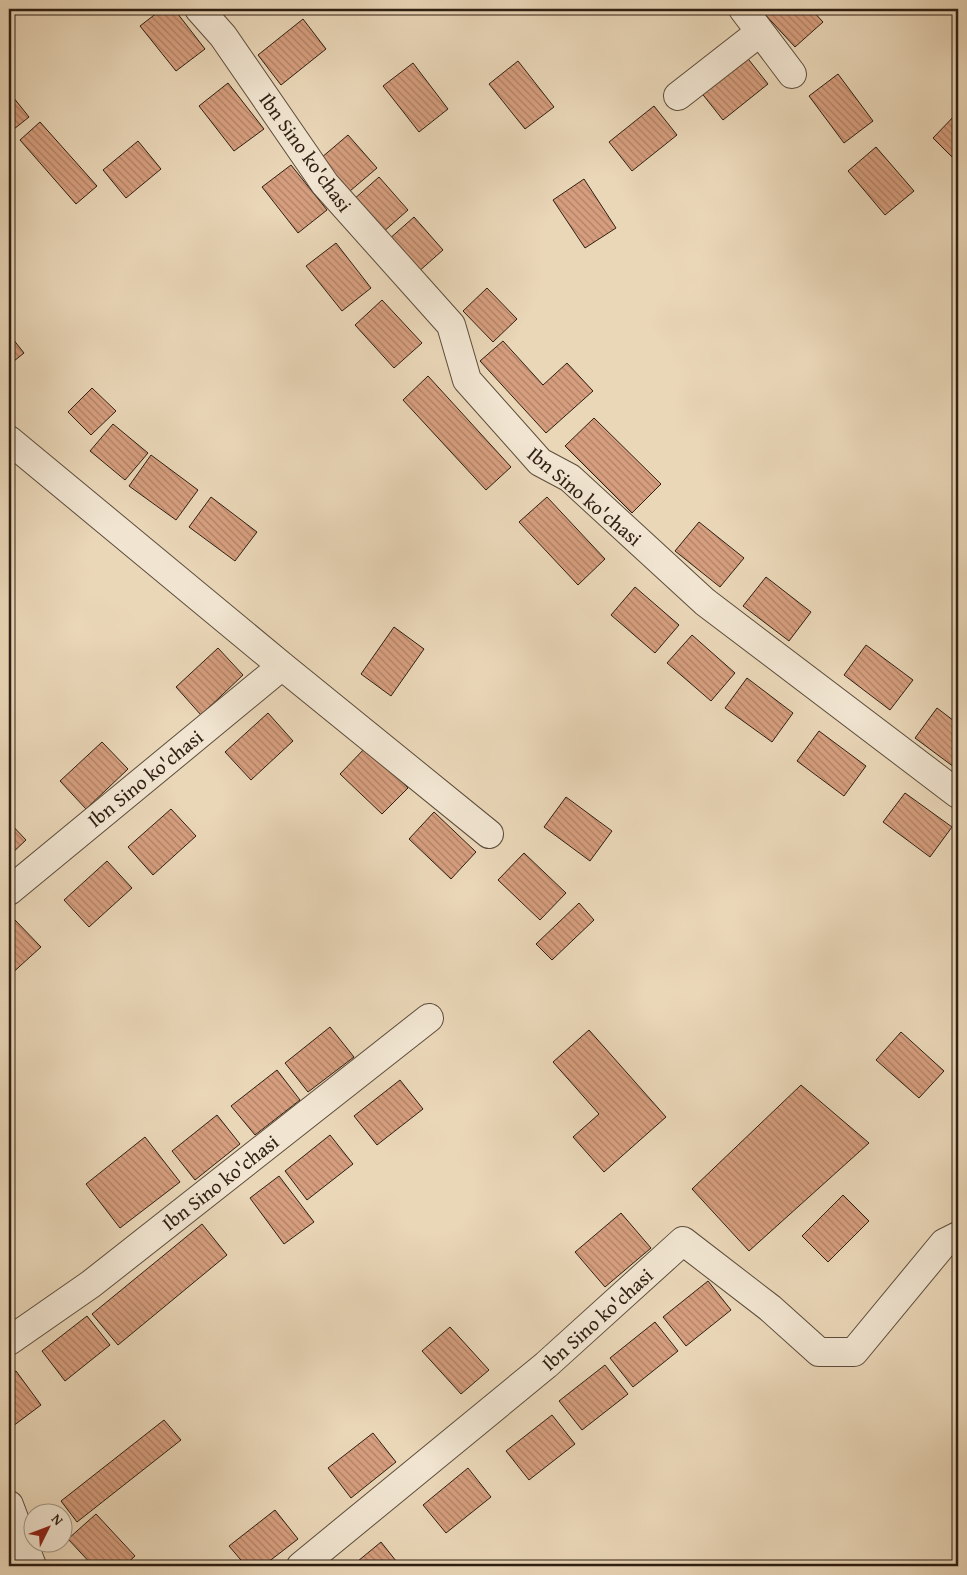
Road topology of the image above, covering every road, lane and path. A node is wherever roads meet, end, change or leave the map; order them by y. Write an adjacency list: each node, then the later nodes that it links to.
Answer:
1 (199, 9): 8 (street, Ibn Sino ko'chasi)
2 (743, 9): 3 (street)
3 (760, 32): 4 (street); 5 (street)
4 (792, 74)
5 (678, 96)
6 (9, 440): 7 (street)
7 (282, 666): 9 (street); 10 (street, Ibn Sino ko'chasi)
8 (958, 794)
9 (489, 834)
10 (9, 891)
11 (428, 1018): 13 (street, Ibn Sino ko'chasi)
12 (958, 1236): 16 (street, Ibn Sino ko'chasi)
13 (9, 1340)
14 (9, 1505): 15 (street)
15 (32, 1566)
16 (301, 1566)

